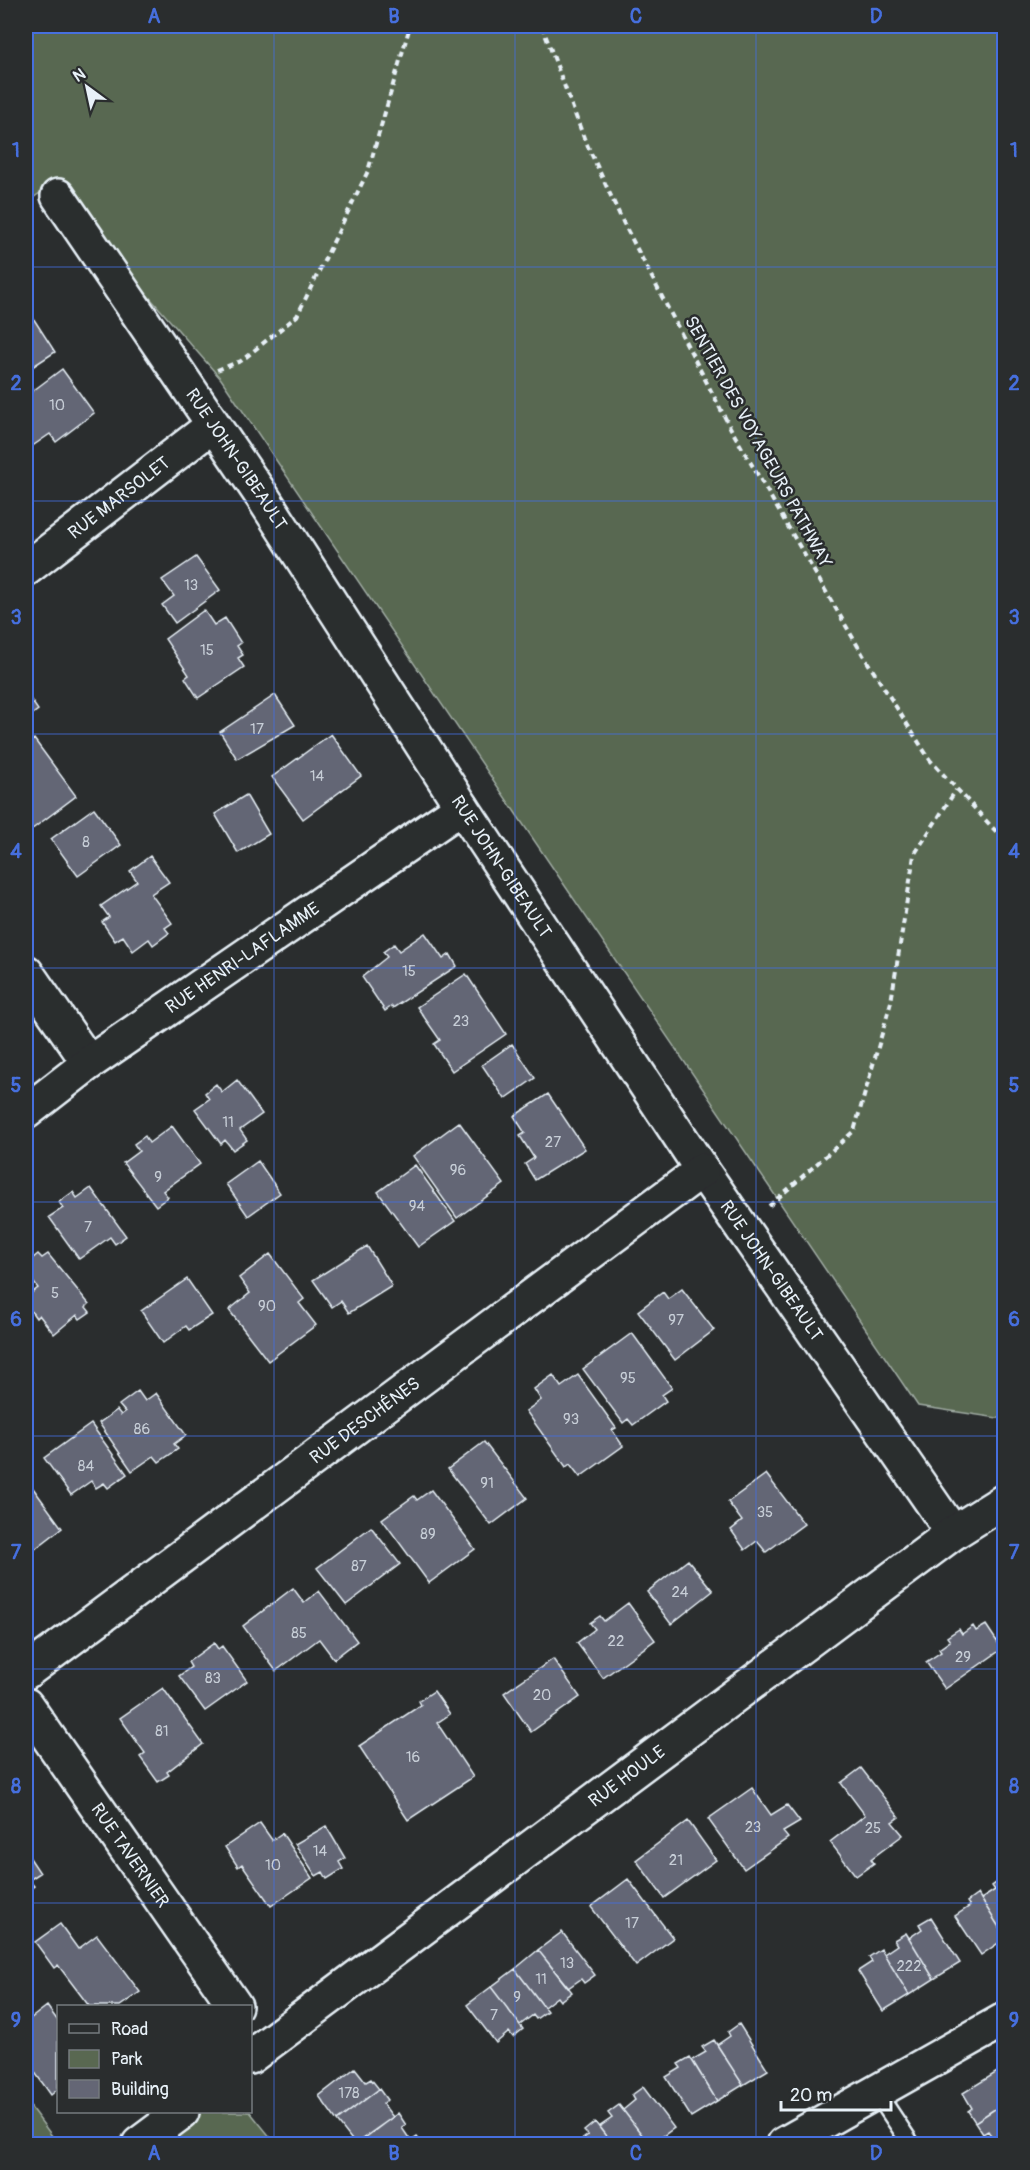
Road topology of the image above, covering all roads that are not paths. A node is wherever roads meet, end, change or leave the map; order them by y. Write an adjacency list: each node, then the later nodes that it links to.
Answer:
1 (58, 196): 2 (street, RUE JOHN-GIBEAULT)
2 (212, 426): 3 (street, RUE MARSOLET); 4 (street, RUE JOHN-GIBEAULT)
3 (26, 569)
4 (462, 807): 6 (street, RUE HENRI-LAFLAMME); 8 (street, RUE JOHN-GIBEAULT)
5 (26, 972): 6 (street)
6 (89, 1063): 7 (street, RUE HENRI-LAFLAMME)
7 (26, 1112)
8 (702, 1170): 10 (street, RUE JOHN-GIBEAULT); 11 (street, RUE DESCHÊNES)
9 (1005, 1500): 10 (street, RUE HOULE)
10 (953, 1533): 15 (street, RUE HOULE)
11 (26, 1672)
12 (26, 1705): 13 (street, RUE TAVERNIER)
13 (234, 2005)
14 (1005, 2020): 16 (street)
15 (254, 2044)
16 (877, 2093): 19 (street); 20 (lane)
17 (181, 2113): 18 (street)
18 (139, 2145)
19 (784, 2145)
20 (911, 2145)

